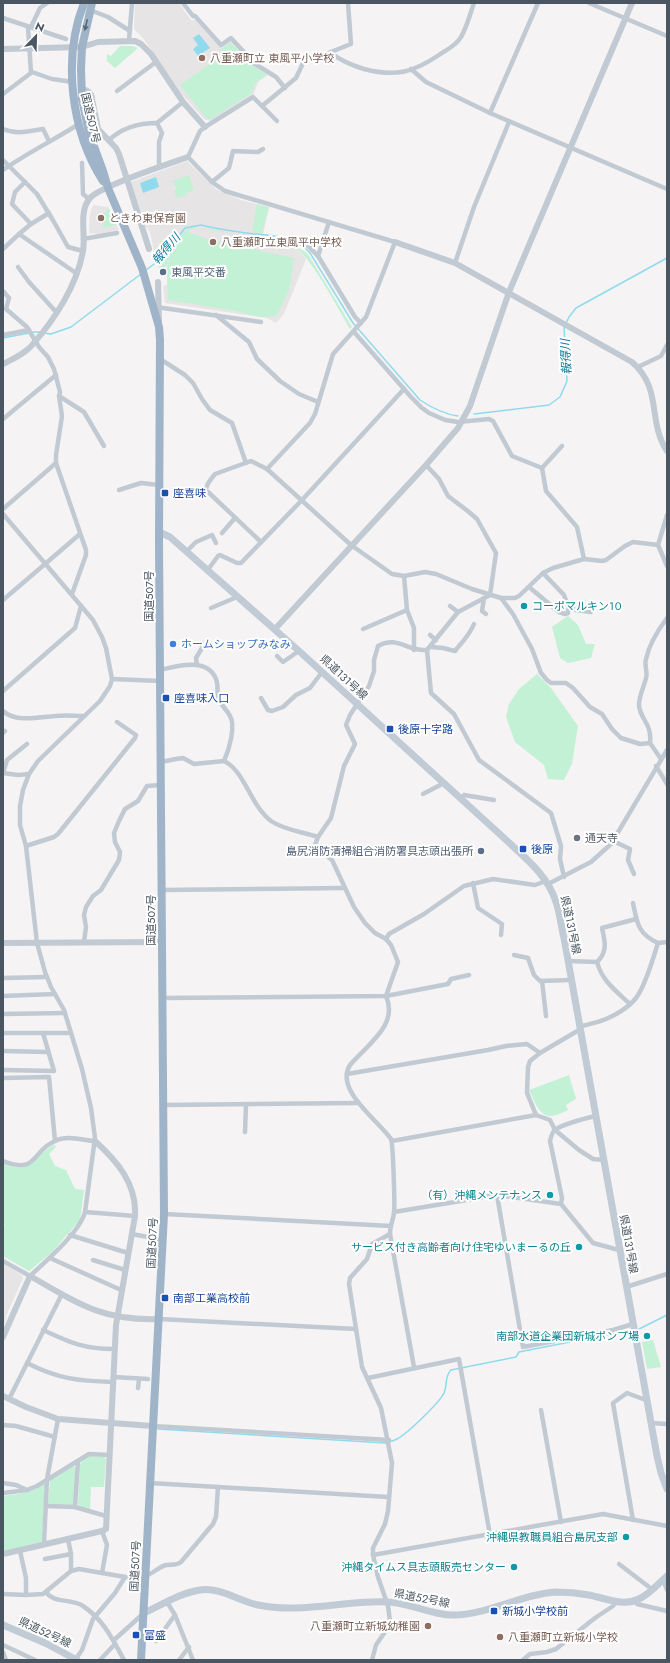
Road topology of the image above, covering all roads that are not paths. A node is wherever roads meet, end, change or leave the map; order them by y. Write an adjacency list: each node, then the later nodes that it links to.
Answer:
1 (47, 3): 13 (street)
2 (84, 3): 18 (highway, 国道507号)
3 (132, 3): 14 (street)
4 (183, 3): 28 (street)
5 (348, 3): 22 (street)
6 (474, 3): 24 (street)
7 (538, 3): 33 (street)
8 (589, 3): 12 (street)
9 (632, 3): 12 (street)
10 (91, 6): 14 (street); 19 (highway, 国道507号, one-way to 19)
11 (3, 18): 13 (street)
12 (626, 19): 15 (street); 43 (street)
13 (29, 27): 16 (street); 20 (street)
14 (130, 31): 17 (street)
15 (667, 36)
16 (66, 39)
17 (129, 40): 19 (street); 23 (street)
18 (73, 47): 19 (street); 20 (street); 26 (highway, 国道507号)
19 (82, 47): 27 (highway, 国道507号)
20 (30, 48): 21 (street); 25 (street)
21 (3, 49)
22 (331, 53): 24 (street); 28 (street)
23 (156, 62): 29 (street); 31 (street)
24 (411, 69): 33 (street)
25 (32, 72): 26 (street); 30 (street)
26 (73, 82): 37 (highway, 国道507号)
27 (81, 87): 40 (street); 54 (highway, 国道507号)
28 (285, 88): 32 (street)
29 (117, 91)
30 (3, 94)
31 (183, 102): 35 (street); 38 (street)
32 (262, 106): 34 (street); 38 (street)
33 (490, 113): 36 (street)
34 (277, 121)
35 (157, 122): 41 (street); 49 (street)
36 (509, 122): 43 (street); 69 (street)
37 (79, 124): 42 (street); 54 (highway, 国道507号)
38 (205, 127): 45 (street)
39 (3, 129): 42 (street)
40 (99, 130): 41 (street)
41 (109, 140): 51 (street)
42 (49, 141): 48 (street)
43 (570, 148): 55 (street); 74 (street)
44 (263, 149): 53 (street)
45 (188, 157): 49 (street); 53 (street)
46 (3, 160): 48 (street)
47 (82, 163): 56 (street)
48 (8, 166): 50 (street); 52 (street)
49 (159, 168): 51 (street)
50 (3, 170)
51 (127, 180): 54 (street); 66 (street)
52 (25, 182): 57 (street); 59 (street)
53 (212, 182): 58 (street)
54 (108, 188): 56 (street); 75 (highway, 国道507号)
55 (667, 189)
56 (89, 199): 63 (street)
57 (49, 213): 59 (street); 67 (street)
58 (329, 222): 64 (street); 68 (street)
59 (31, 224): 60 (street)
60 (19, 234): 65 (street); 71 (street)
61 (117, 234): 63 (street)
62 (296, 238): 68 (street)
63 (84, 239): 67 (street)
64 (394, 242): 69 (street); 79 (street)
65 (3, 249)
66 (149, 249)
67 (83, 251): 71 (street)
68 (318, 256): 79 (street)
69 (455, 263): 74 (street)
70 (18, 267): 76 (street)
71 (76, 273): 76 (street)
72 (158, 282): 75 (street)
73 (3, 291): 80 (street)
74 (509, 292): 87 (street); 93 (street)
75 (156, 307): 77 (street); 85 (highway, 国道507号)
76 (57, 313): 83 (street)
77 (216, 315): 78 (street); 91 (street)
78 (262, 322)
79 (361, 323): 81 (street)
80 (29, 330): 82 (street); 83 (street)
81 (354, 332): 89 (street); 91 (street)
82 (3, 335)
83 (36, 341): 86 (street); 88 (street)
84 (667, 345): 87 (street)
85 (160, 359): 98 (street); 102 (highway, 国道507号)
86 (3, 364)
87 (638, 367): 96 (street)
88 (56, 375): 90 (street); 92 (street)
89 (404, 389): 93 (street); 104 (street)
90 (59, 396): 94 (street); 97 (street)
91 (318, 402): 101 (street)
92 (3, 419)
93 (463, 420): 99 (street); 100 (street)
94 (104, 446)
95 (562, 446): 100 (street)
96 (667, 451)
97 (56, 463): 105 (street); 111 (street)
98 (246, 463): 101 (street); 108 (street)
99 (426, 465): 114 (street); 125 (street)
100 (542, 468): 117 (street)
101 (267, 469): 104 (street)
102 (159, 485): 103 (street); 109 (highway, 国道507号)
103 (119, 490)
104 (302, 500): 112 (street); 114 (street)
105 (3, 509)
106 (3, 514): 118 (street)
107 (667, 515): 115 (street)
108 (235, 518): 110 (street); 112 (street)
109 (159, 532): 116 (main road, 県道131号線); 153 (highway, 国道507号)
110 (222, 533)
111 (80, 534): 118 (street); 124 (street)
112 (261, 542): 120 (street)
113 (216, 543): 116 (street)
114 (351, 545): 122 (street); 141 (street)
115 (658, 545): 117 (street); 119 (street)
116 (186, 552): 120 (main road, 県道131号線)
117 (584, 559): 121 (street)
118 (46, 564): 124 (street); 129 (street)
119 (667, 566)
120 (207, 571): 126 (main road, 県道131号線)
121 (543, 573): 123 (street); 132 (street)
122 (404, 576): 125 (street); 134 (street)
123 (528, 587): 128 (street); 132 (street)
124 (72, 594): 130 (street)
125 (490, 594): 127 (street); 128 (street)
126 (237, 597): 133 (street); 141 (main road, 県道131号線)
127 (484, 598): 135 (street); 137 (street)
128 (501, 598): 163 (street)
129 (3, 600)
130 (81, 606): 155 (street); 157 (street)
131 (450, 606): 135 (street)
132 (568, 607): 136 (street)
133 (210, 608)
134 (407, 610): 140 (street); 146 (street)
135 (458, 612): 143 (street)
136 (591, 612)
137 (486, 614)
138 (667, 618): 163 (street)
139 (474, 624): 148 (street)
140 (363, 629)
141 (275, 630): 149 (main road, 県道131号線)
142 (430, 635): 143 (street)
143 (436, 640): 145 (street)
144 (202, 643): 152 (street)
145 (431, 647): 147 (street); 148 (street)
146 (414, 650): 147 (street); 159 (street)
147 (427, 650): 183 (street)
148 (456, 650): 150 (street)
149 (299, 651): 151 (street); 154 (main road, 県道131号線)
150 (461, 654)
151 (277, 656)
152 (197, 665): 153 (street); 168 (street)
153 (160, 670): 156 (highway, 国道507号)
154 (322, 672): 158 (street); 159 (main road, 県道131号線)
155 (112, 679): 156 (street); 161 (street)
156 (160, 681): 169 (highway, 国道507号)
157 (3, 691)
158 (261, 698)
159 (357, 704): 173 (main road, 県道131号線); 179 (street)
160 (3, 711): 161 (street)
161 (84, 716): 172 (street)
162 (117, 722): 181 (street)
163 (650, 743): 167 (street)
164 (27, 744): 166 (street)
165 (667, 750): 167 (street)
166 (5, 758): 171 (street)
167 (661, 759): 170 (street)
168 (224, 761): 169 (street); 179 (street)
169 (161, 762): 174 (highway, 国道507号)
170 (656, 766): 175 (street); 180 (street)
171 (3, 773): 172 (street)
172 (29, 774): 181 (street)
173 (444, 783): 176 (street); 177 (main road, 県道131号線)
174 (161, 784): 187 (highway, 国道507号); 192 (street)
175 (667, 784)
176 (423, 794)
177 (461, 798): 178 (street); 185 (main road, 県道131号線)
178 (494, 800)
179 (318, 837): 186 (street)
180 (613, 841): 182 (street); 183 (street)
181 (26, 846): 195 (street)
182 (634, 874)
183 (564, 877): 185 (street)
184 (473, 883): 185 (street); 190 (street); 191 (street)
185 (547, 883): 199 (main road, 県道131号線)
186 (344, 888): 187 (street); 191 (street)
187 (162, 890): 193 (highway, 国道507号)
188 (634, 903): 189 (street)
189 (636, 918): 196 (street); 200 (street)
190 (501, 935)
191 (386, 939): 208 (street)
192 (84, 942): 193 (street); 195 (street)
193 (162, 942): 209 (highway, 国道507号)
194 (667, 942): 196 (street)
195 (37, 943): 197 (street); 202 (street)
196 (658, 943): 210 (street)
197 (3, 944)
198 (514, 956): 205 (street)
199 (568, 961): 200 (street); 204 (main road, 県道131号線)
200 (597, 962): 210 (street)
201 (469, 974): 208 (street)
202 (47, 977): 203 (street); 206 (street)
203 (3, 978)
204 (570, 980): 205 (street); 214 (main road, 県道131号線)
205 (542, 981): 213 (street)
206 (55, 994): 207 (street); 211 (street)
207 (3, 996)
208 (386, 996): 209 (street); 222 (street)
209 (163, 998): 226 (highway, 国道507号)
210 (630, 1004): 214 (street)
211 (65, 1013): 212 (street); 217 (street)
212 (3, 1014)
213 (546, 1016)
214 (579, 1028): 220 (street); 228 (main road, 県道131号線)
215 (3, 1033): 216 (street)
216 (43, 1033): 217 (street); 219 (street)
217 (70, 1033): 232 (street)
218 (3, 1051): 219 (street)
219 (48, 1052): 221 (street)
220 (540, 1053): 222 (street); 227 (street)
221 (3, 1070)
222 (347, 1074): 224 (street)
223 (3, 1078): 231 (street)
224 (357, 1103): 225 (street); 233 (street)
225 (246, 1104): 226 (street); 230 (street)
226 (164, 1105): 240 (highway, 国道507号)
227 (536, 1115): 229 (street); 233 (street)
228 (595, 1116): 229 (street); 234 (main road, 県道131号線)
229 (555, 1130): 234 (street); 237 (street)
230 (246, 1132)
231 (55, 1141): 232 (street); 235 (street)
232 (95, 1141): 238 (street); 241 (street)
233 (392, 1141): 239 (street)
234 (603, 1160): 247 (main road, 県道131号線)
235 (3, 1161)
236 (497, 1195): 237 (street); 239 (street); 260 (street)
237 (561, 1204): 247 (street)
238 (85, 1212): 241 (street); 245 (street)
239 (394, 1212): 242 (street)
240 (164, 1214): 242 (street); 246 (highway, 国道507号)
241 (135, 1216): 243 (street)
242 (390, 1226): 244 (street)
243 (132, 1234): 246 (street); 248 (street)
244 (390, 1234): 261 (street); 266 (street)
245 (70, 1235): 248 (street); 249 (street)
246 (163, 1240): 259 (highway, 国道507号)
247 (619, 1250): 255 (main road, 県道131号線)
248 (128, 1254): 252 (street)
249 (50, 1258): 254 (street); 256 (street)
250 (3, 1260): 254 (street)
251 (93, 1260): 252 (street)
252 (125, 1270): 256 (street)
253 (667, 1274): 255 (street)
254 (30, 1276): 257 (street); 263 (street)
255 (626, 1287): 260 (main road, 県道131号線)
256 (121, 1290): 258 (street)
257 (62, 1294): 258 (street); 262 (street)
258 (117, 1317): 259 (street); 264 (street)
259 (159, 1319): 261 (street); 281 (highway, 国道507号)
260 (633, 1324): 273 (main road, 県道131号線)
261 (356, 1329): 267 (street)
262 (43, 1330): 264 (street); 265 (street)
263 (3, 1337)
264 (115, 1349): 270 (street)
265 (27, 1363): 270 (street); 274 (street)
266 (414, 1367): 267 (street); 301 (street)
267 (368, 1378): 283 (street)
268 (138, 1379): 269 (street); 270 (street); 271 (street)
269 (148, 1379)
270 (114, 1380): 277 (street)
271 (138, 1388)
272 (3, 1396): 274 (street)
273 (647, 1398): 278 (main road, 県道131号線); 297 (street)
274 (10, 1399): 276 (street)
275 (541, 1410): 298 (street)
276 (58, 1418): 277 (street); 282 (street)
277 (111, 1422): 281 (street); 284 (street)
278 (651, 1423): 280 (street); 290 (main road, 県道131号線)
279 (3, 1424): 282 (street)
280 (667, 1424)
281 (152, 1426): 283 (street); 288 (highway, 国道507号)
282 (55, 1437): 286 (street)
283 (388, 1440): 293 (street)
284 (109, 1455): 285 (street); 296 (street)
285 (78, 1461): 286 (street); 295 (street)
286 (47, 1479): 291 (street); 294 (street)
287 (3, 1483): 291 (street)
288 (150, 1483): 289 (street); 314 (highway, 国道507号)
289 (218, 1487): 293 (street); 314 (street)
290 (667, 1488)
291 (27, 1490): 292 (street)
292 (3, 1493)
293 (388, 1497): 307 (street)
294 (46, 1506): 295 (street); 303 (street)
295 (75, 1507): 296 (street)
296 (106, 1516): 300 (street)
297 (633, 1520): 298 (street); 299 (street)
298 (561, 1522): 301 (street)
299 (667, 1526)
300 (102, 1531): 302 (street); 311 (street)
301 (490, 1535): 307 (street)
302 (68, 1539): 303 (street); 306 (street)
303 (44, 1544): 304 (street)
304 (20, 1551): 305 (street); 319 (street)
305 (3, 1554)
306 (71, 1554): 308 (street); 310 (street)
307 (373, 1555): 322 (street)
308 (45, 1559)
309 (619, 1564): 315 (street)
310 (71, 1571): 311 (street); 317 (street)
311 (102, 1573): 312 (street)
312 (125, 1577): 314 (street); 326 (street)
313 (665, 1578): 315 (main road, 県道52号線); 316 (street)
314 (145, 1580): 325 (highway, 国道507号)
315 (653, 1590): 320 (main road, 県道52号線)
316 (667, 1590)
317 (46, 1592): 319 (street); 326 (street)
318 (3, 1594): 319 (street)
319 (26, 1595)
320 (635, 1601): 323 (main road, 県道52号線); 324 (street)
321 (167, 1602): 322 (main road, 県道52号線); 325 (main road, 県道52号線); 327 (street)
322 (387, 1602): 323 (main road, 県道52号線); 342 (street)
323 (616, 1602): 343 (street)
324 (667, 1611)
325 (144, 1613): 330 (street); 339 (highway, 国道507号)
326 (94, 1616): 330 (street); 336 (street)
327 (175, 1616): 329 (street); 332 (street)
328 (3, 1625): 336 (main road, 県道52号線)
329 (156, 1641)
330 (114, 1642): 337 (street); 338 (street)
331 (3, 1645): 335 (street)
332 (189, 1647): 340 (street); 341 (street)
333 (3, 1652): 334 (street)
334 (6, 1660)
335 (35, 1660)
336 (76, 1660)
337 (100, 1660)
338 (124, 1660)
339 (141, 1660)
340 (179, 1660)
341 (194, 1660)
342 (372, 1660)
343 (523, 1660)

